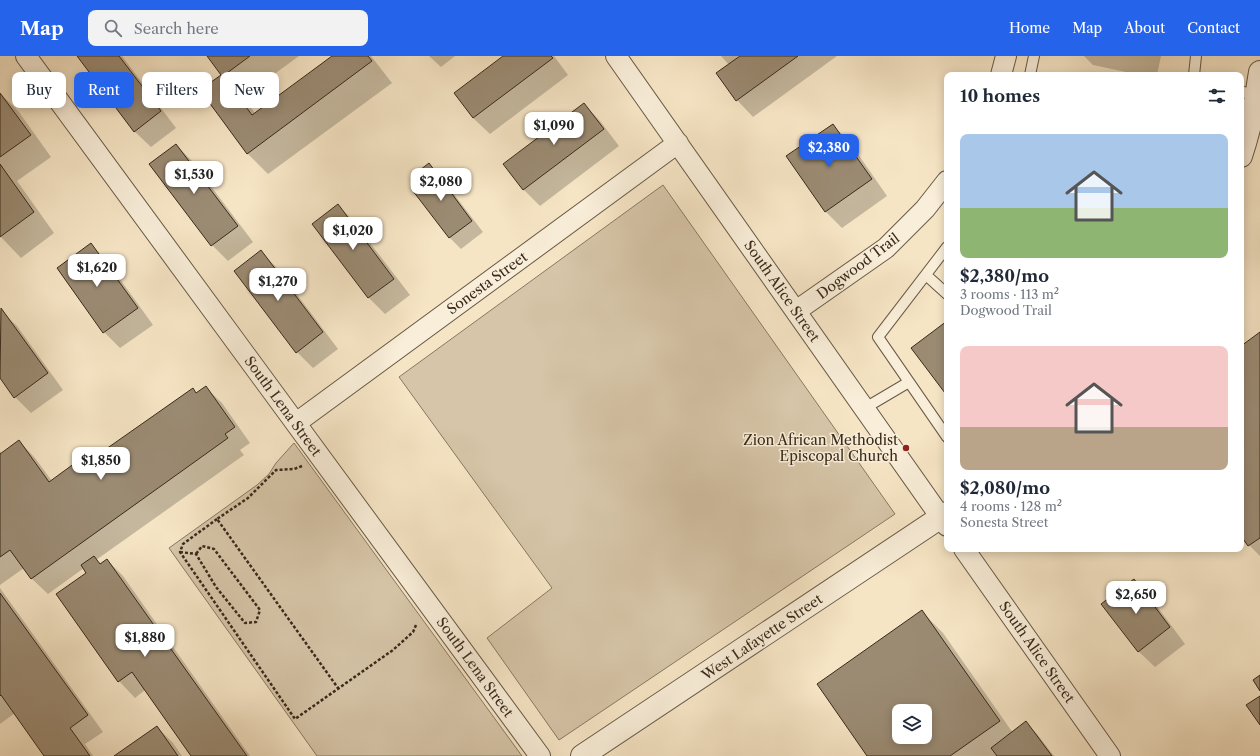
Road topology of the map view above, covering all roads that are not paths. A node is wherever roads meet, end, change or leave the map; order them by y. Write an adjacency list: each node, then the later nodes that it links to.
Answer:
1 (26, 56): 20 (street, South Lena Street)
2 (616, 56): 11 (street, South Alice Street)
3 (1006, 56): 6 (street)
4 (1034, 56): 7 (lane)
5 (1196, 56): 8 (lane)
6 (1002, 72)
7 (1031, 72)
8 (1194, 72)
9 (1260, 72): 10 (street)
10 (1249, 94): 12 (street)
11 (678, 142): 17 (street, South Alice Street); 20 (street, Sonesta Street)
12 (1244, 146)
13 (944, 185): 17 (street, Dogwood Trail)
14 (944, 251): 15 (lane)
15 (926, 275): 16 (lane); 18 (lane)
16 (944, 291)
17 (796, 311): 19 (street, South Alice Street)
18 (909, 382): 19 (lane); 21 (lane)
19 (865, 408): 22 (street, South Alice Street)
20 (296, 423): 25 (street, South Lena Street)
21 (944, 433)
22 (944, 518)
23 (944, 520): 26 (street, West Lafayette Street)
24 (966, 552): 27 (street, South Alice Street)
25 (540, 756)
26 (582, 756)
27 (1110, 756)

